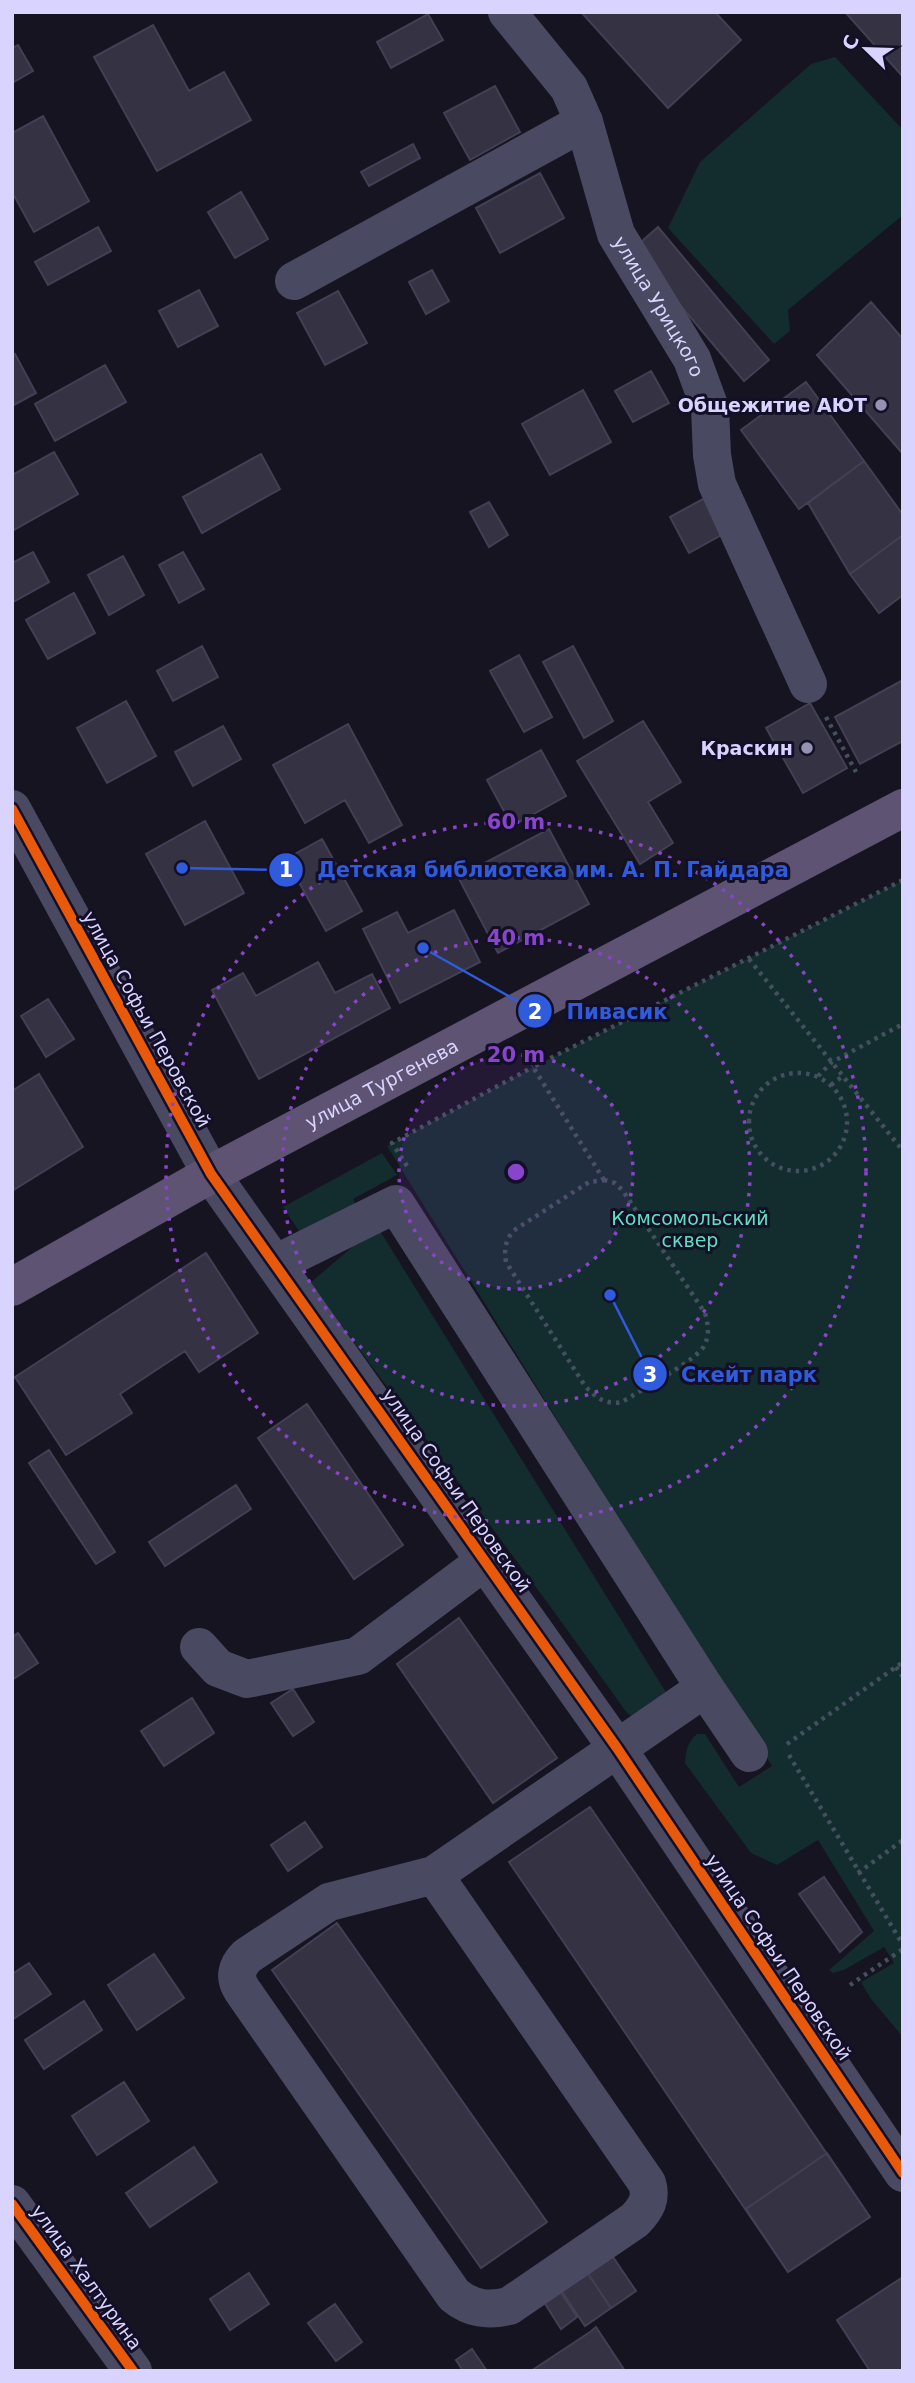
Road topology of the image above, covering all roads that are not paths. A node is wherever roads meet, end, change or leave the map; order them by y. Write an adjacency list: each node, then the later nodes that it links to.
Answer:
1 (507, 12): 2 (street, улица Урицкого)
2 (584, 122): 3 (street); 4 (street, улица Урицкого)
3 (294, 281)
4 (808, 684)
5 (903, 808): 7 (main road, улица Тургенева)
6 (12, 810): 7 (street, улица Софьи Перовской)
7 (211, 1174): 8 (street, улица Софьи Перовской); 9 (main road, улица Тургенева)
8 (275, 1264): 10 (street, улица Софьи Перовской); 12 (street)
9 (12, 1287)
10 (485, 1561): 11 (street); 13 (street, улица Софьи Перовской)
11 (200, 1647)
12 (705, 1688): 13 (street); 14 (street)
13 (617, 1748): 15 (street); 16 (street, улица Софьи Перовской)
14 (748, 1753)
15 (434, 1875): 15 (street)
16 (903, 2173)
17 (12, 2204): 18 (street, улица Халтурина)
18 (133, 2371)

